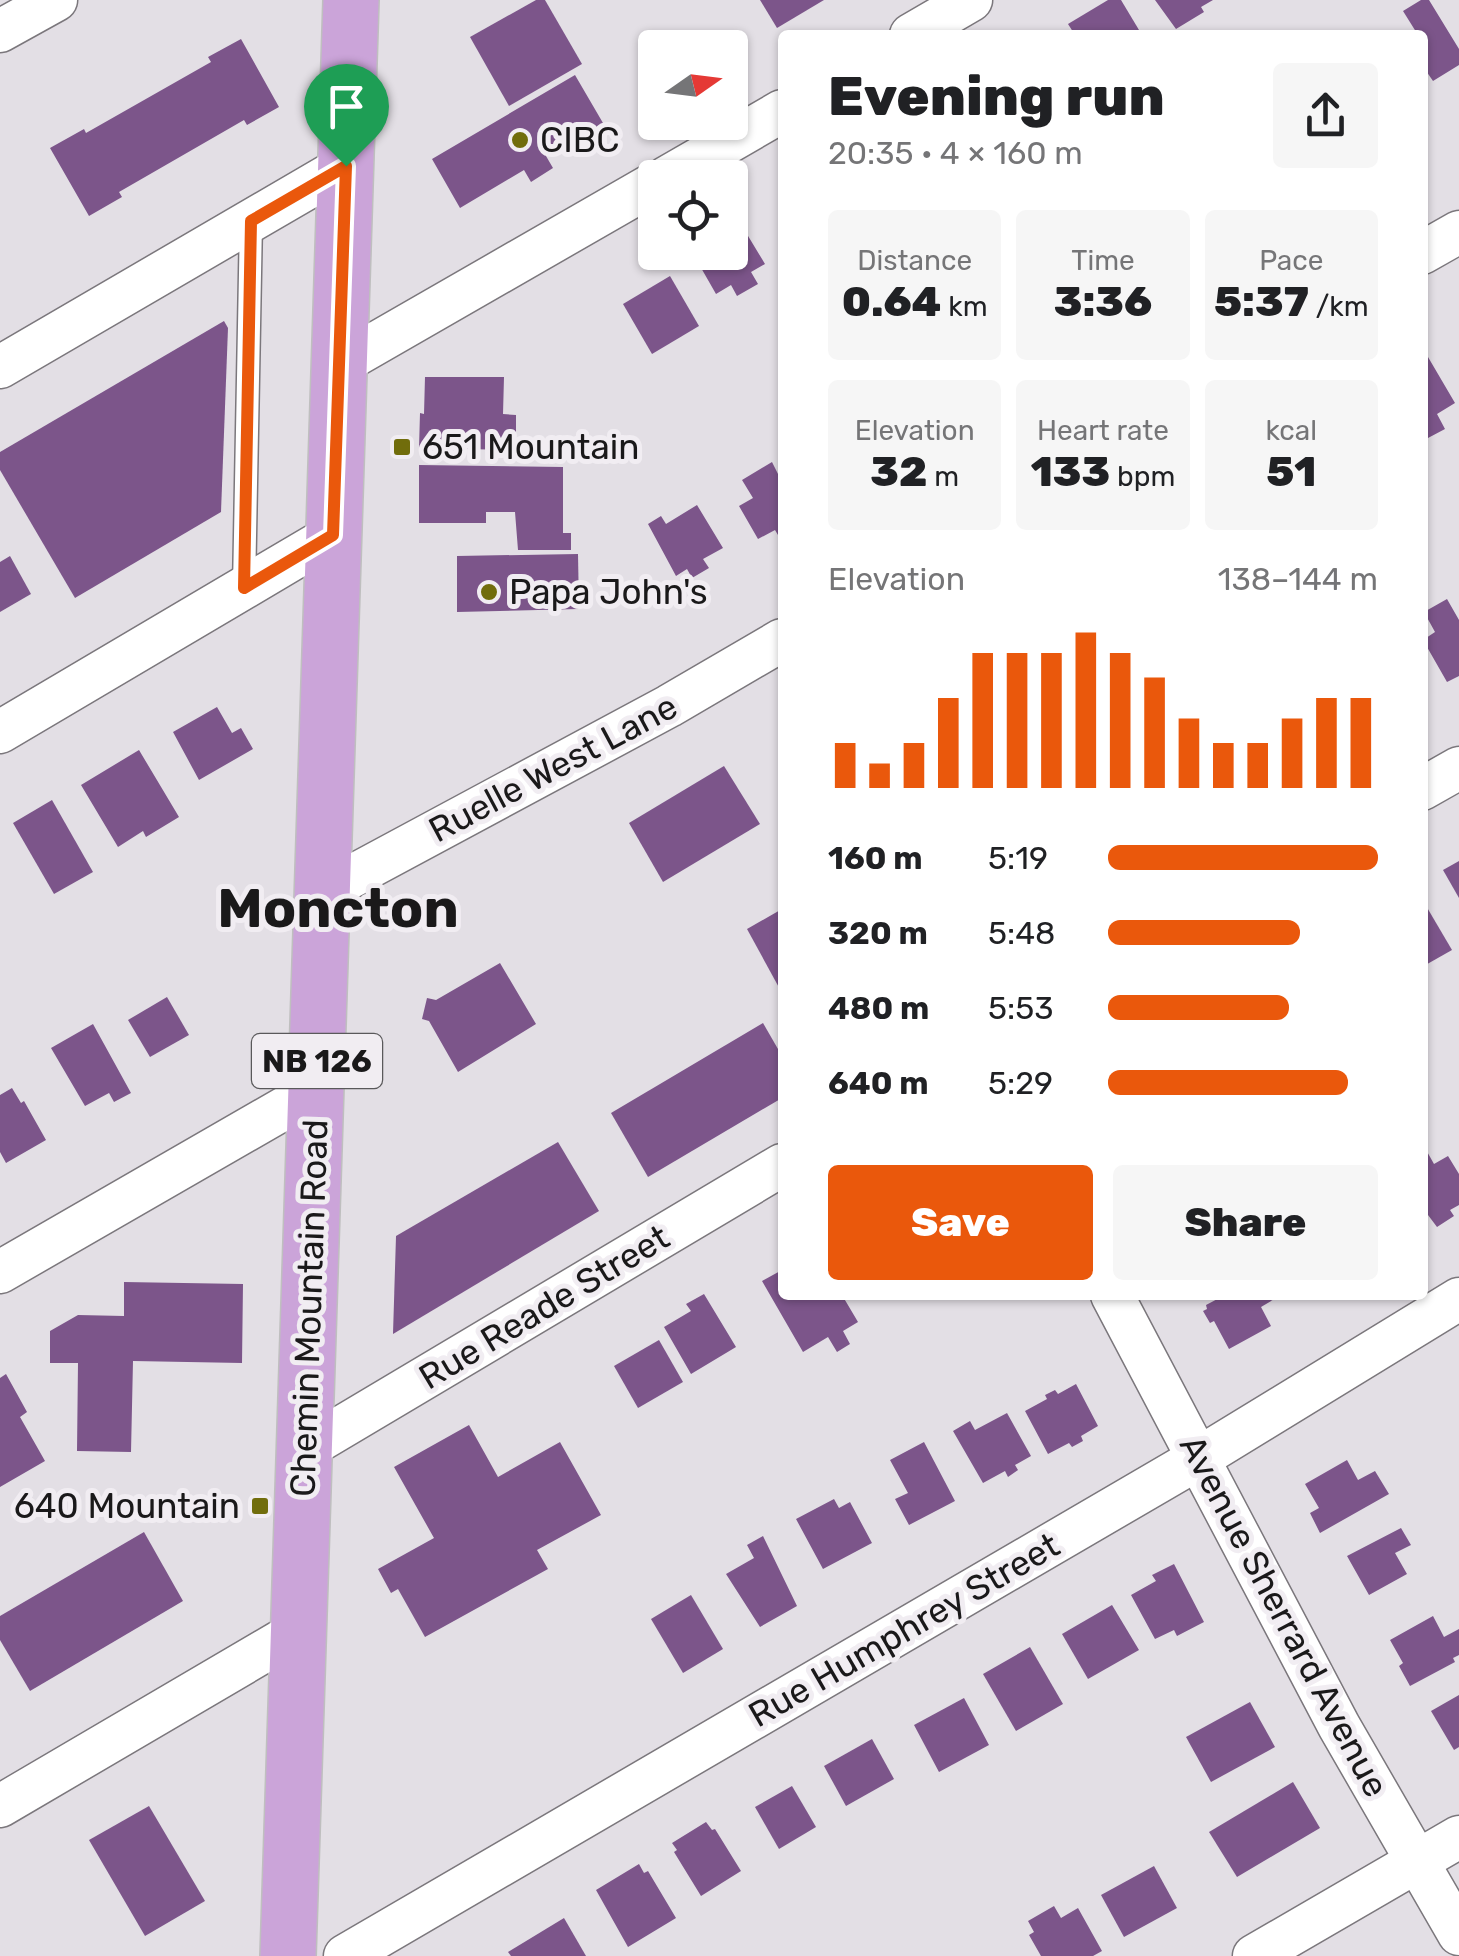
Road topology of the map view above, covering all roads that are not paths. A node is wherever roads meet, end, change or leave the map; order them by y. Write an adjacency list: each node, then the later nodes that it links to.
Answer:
1 (56, 0): 5 (street)
2 (352, 0): 8 (main road, Chemin Mountain Road / NB 126)
3 (971, 0): 4 (street)
4 (920, 30)
5 (0, 31)
6 (778, 113): 7 (street)
7 (697, 160)
8 (346, 166): 10 (street); 13 (main road, Chemin Mountain Road / NB 126)
9 (638, 194): 13 (street)
10 (251, 221): 14 (street); 16 (lane)
11 (1459, 232): 12 (street)
12 (1428, 250)
13 (340, 364): 15 (main road, Chemin Mountain Road / NB 126)
14 (0, 367)
15 (327, 539): 16 (street); 21 (main road, Chemin Mountain Road / NB 126)
16 (244, 588): 18 (street)
17 (778, 655): 21 (street, Ruelle West Lane)
18 (0, 732)
19 (1459, 768): 20 (street)
20 (1428, 786)
21 (321, 893): 22 (main road, Chemin Mountain Road / NB 126)
22 (316, 1090): 24 (street); 27 (main road, Chemin Mountain Road / NB 126)
23 (778, 1167): 27 (street, Rue Reade Street)
24 (0, 1272)
25 (1459, 1299): 28 (street, Rue Humphrey Street)
26 (1115, 1300): 28 (street, Avenue Sherrard Avenue)
27 (305, 1449): 29 (main road, Chemin Mountain Road / NB 126)
28 (1199, 1458): 32 (street, Avenue Sherrard Avenue); 35 (street, Rue Humphrey Street)
29 (300, 1630): 30 (street); 34 (main road, Chemin Mountain Road / NB 126)
30 (0, 1806)
31 (1459, 1838): 32 (street)
32 (1418, 1861): 33 (street, Avenue Sherrard Avenue); 36 (street)
33 (1459, 1934)
34 (288, 1956)
35 (345, 1956)
36 (1254, 1956)

